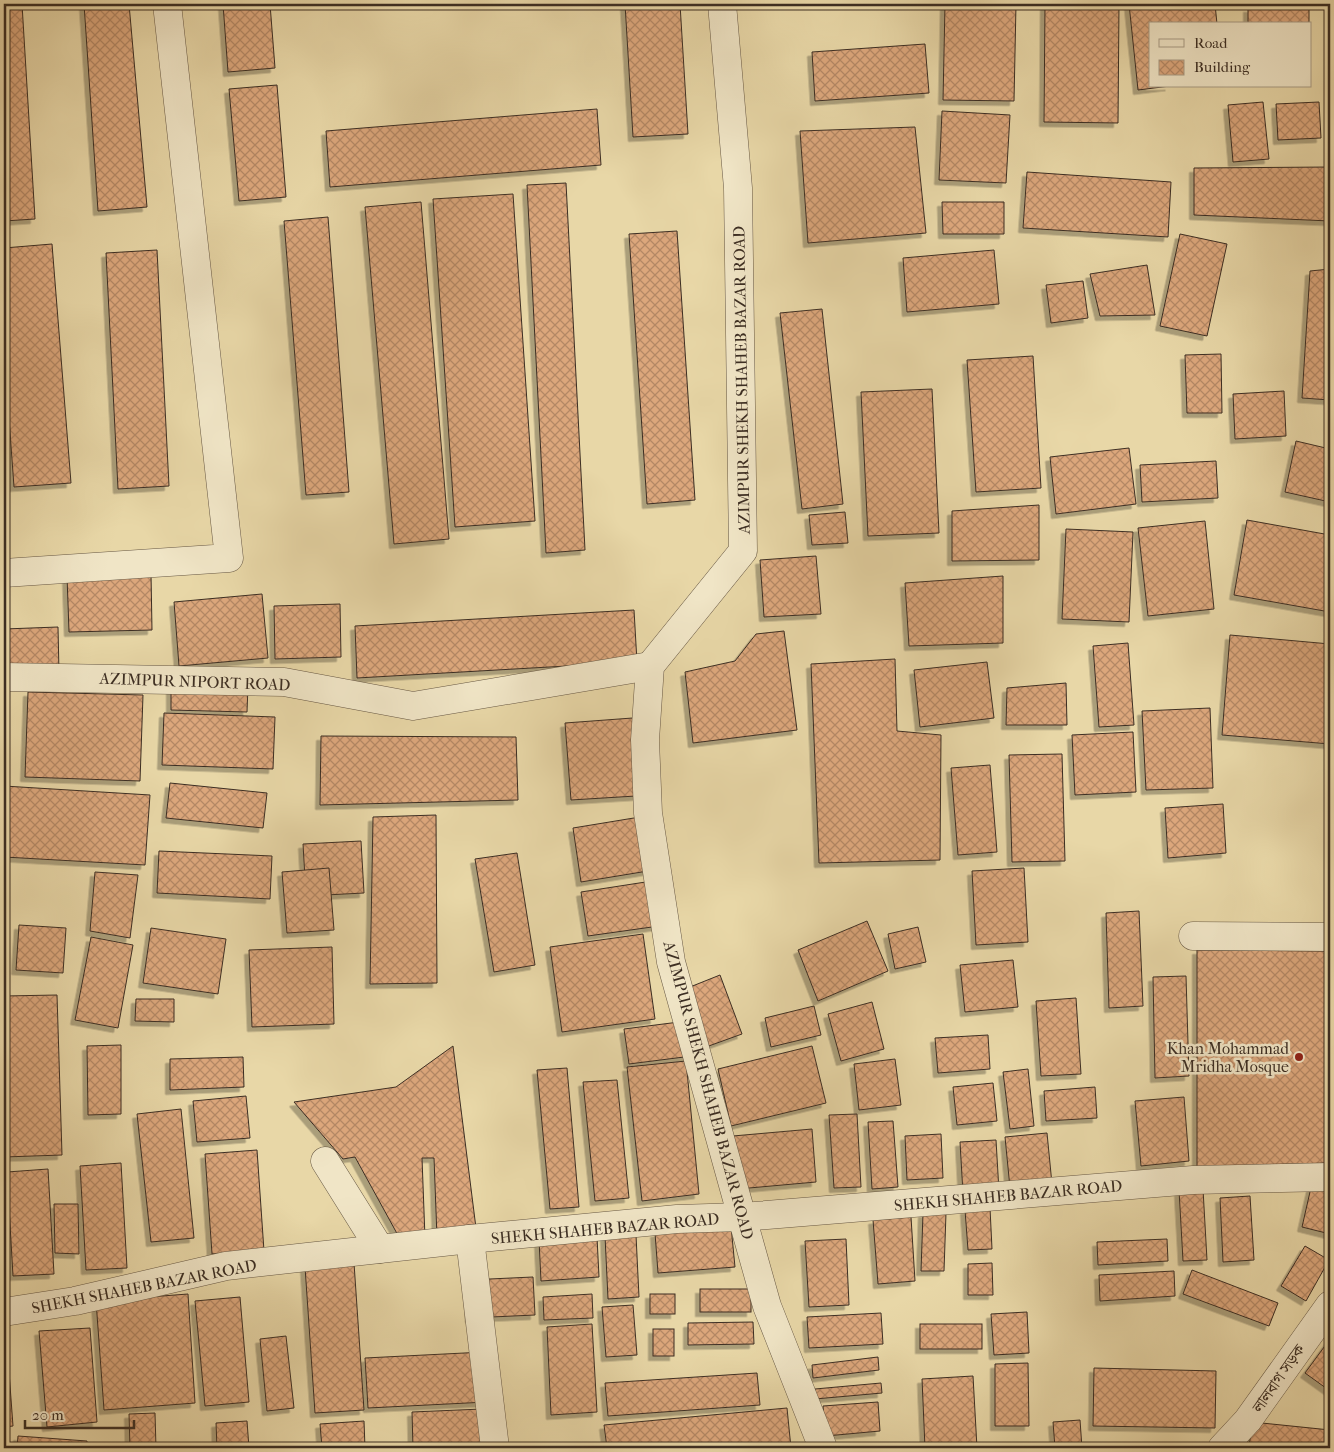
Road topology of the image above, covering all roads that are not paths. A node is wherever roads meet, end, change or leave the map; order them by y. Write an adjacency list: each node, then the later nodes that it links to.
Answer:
1 (167, 4): 3 (street)
2 (722, 4): 4 (street, AZIMPUR SHEKH SHAHEB BAZAR ROAD)
3 (4, 573)
4 (650, 666): 5 (street, AZIMPUR NIPORT ROAD); 10 (street, AZIMPUR SHEKH SHAHEB BAZAR ROAD)
5 (4, 677)
6 (1193, 936): 7 (street)
7 (1330, 937)
8 (325, 1160): 12 (street)
9 (1330, 1177): 10 (street, SHEKH SHAHEB BAZAR ROAD)
10 (742, 1217): 11 (street, SHEKH SHAHEB BAZAR ROAD); 16 (street, AZIMPUR SHEKH SHAHEB BAZAR ROAD)
11 (470, 1239): 12 (street, SHEKH SHAHEB BAZAR ROAD); 15 (street)
12 (380, 1249): 14 (street, SHEKH SHAHEB BAZAR ROAD)
13 (1330, 1305): 17 (street, লালবাগ সড়ক)
14 (4, 1312)
15 (495, 1448)
16 (824, 1448)
17 (1222, 1448)

